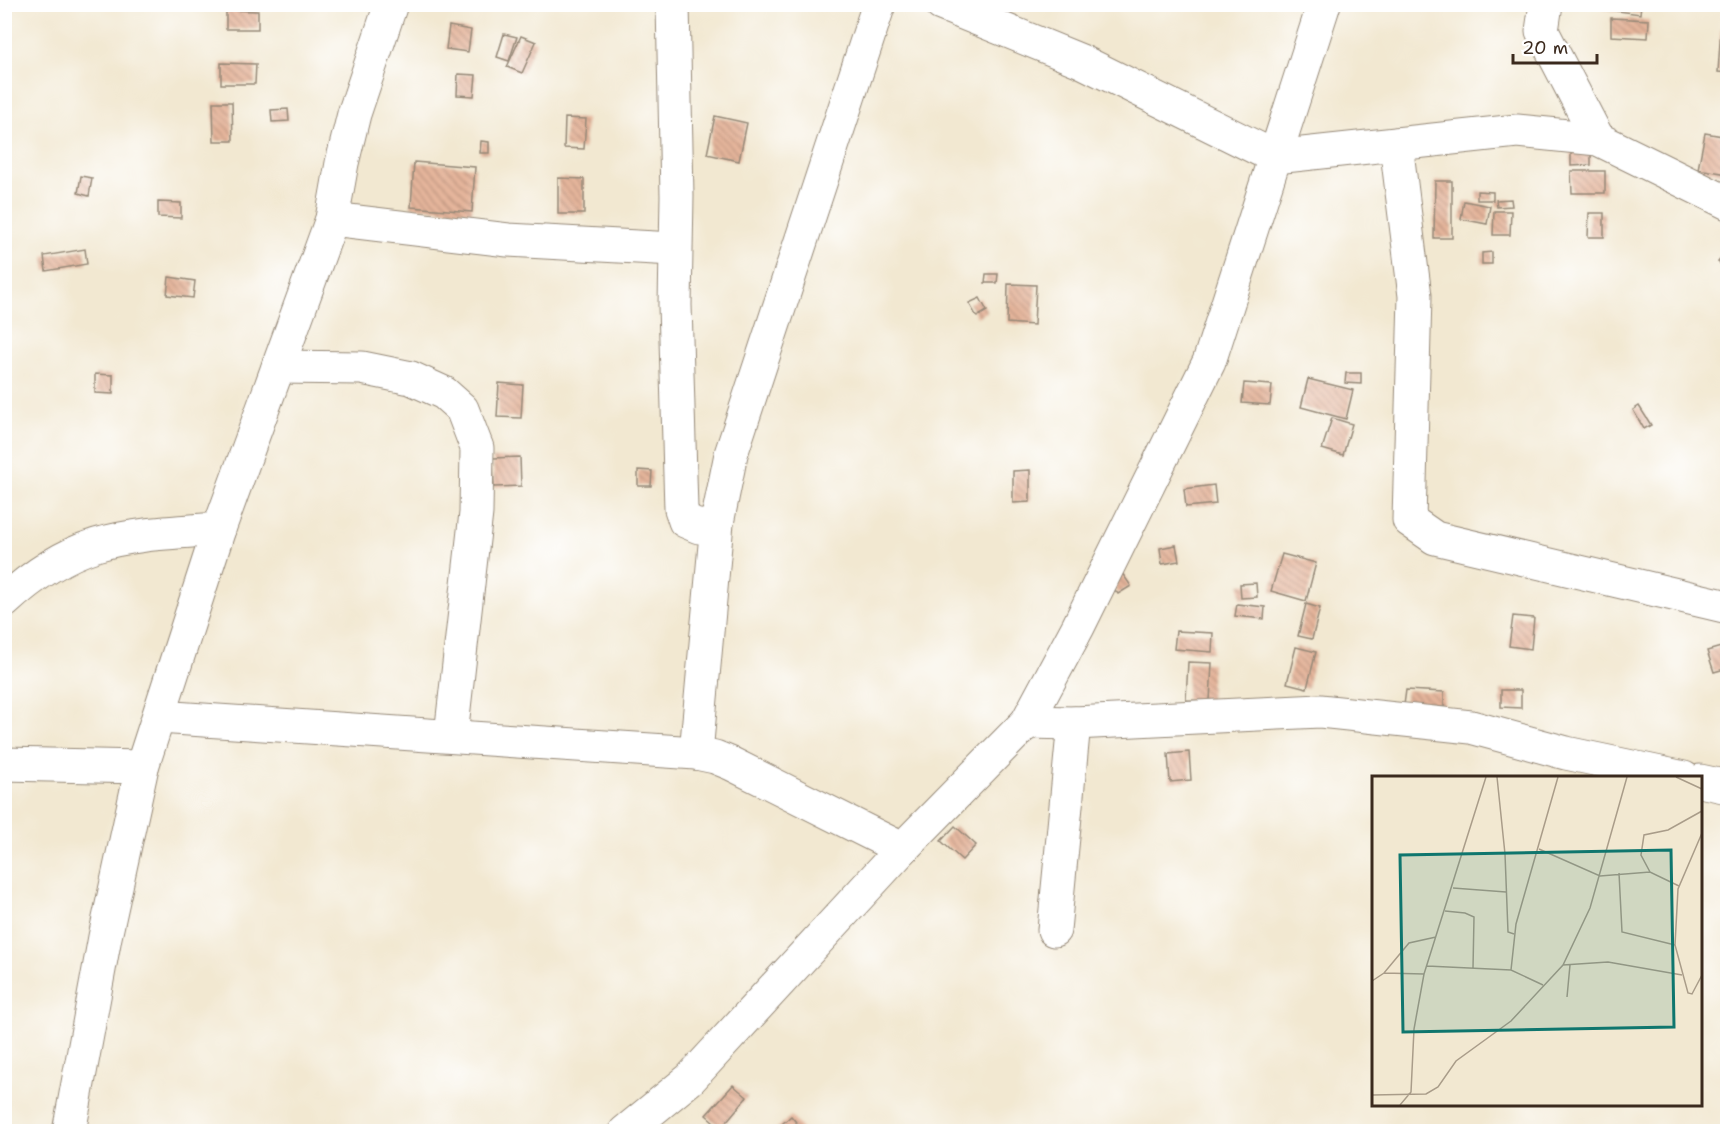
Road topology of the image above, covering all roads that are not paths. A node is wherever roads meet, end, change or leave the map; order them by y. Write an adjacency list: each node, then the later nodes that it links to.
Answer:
1 (391, 4): 11 (street)
2 (673, 4): 12 (street)
3 (879, 4): 14 (street)
4 (941, 4): 9 (street)
5 (1324, 4): 9 (street)
6 (1546, 4): 7 (street)
7 (1598, 139): 8 (street); 10 (street)
8 (1396, 144): 9 (street); 17 (street)
9 (1275, 157): 19 (street)
10 (1728, 203)
11 (332, 219): 12 (street); 13 (street)
12 (674, 249): 14 (street)
13 (278, 367): 15 (street); 21 (street)
14 (717, 523): 22 (street)
15 (219, 529): 16 (street); 18 (street)
16 (4, 602)
17 (1728, 607)
18 (159, 717): 21 (street); 24 (street)
19 (1027, 722): 20 (street); 28 (street)
20 (1074, 723): 25 (street); 29 (street)
21 (451, 735): 22 (street)
22 (696, 753): 28 (street)
23 (4, 764): 24 (street)
24 (142, 766): 30 (street)
25 (1679, 776)
26 (1702, 781): 27 (street)
27 (1728, 787)
28 (902, 849): 31 (street)
29 (1054, 930)
30 (69, 1131)
31 (625, 1131)

